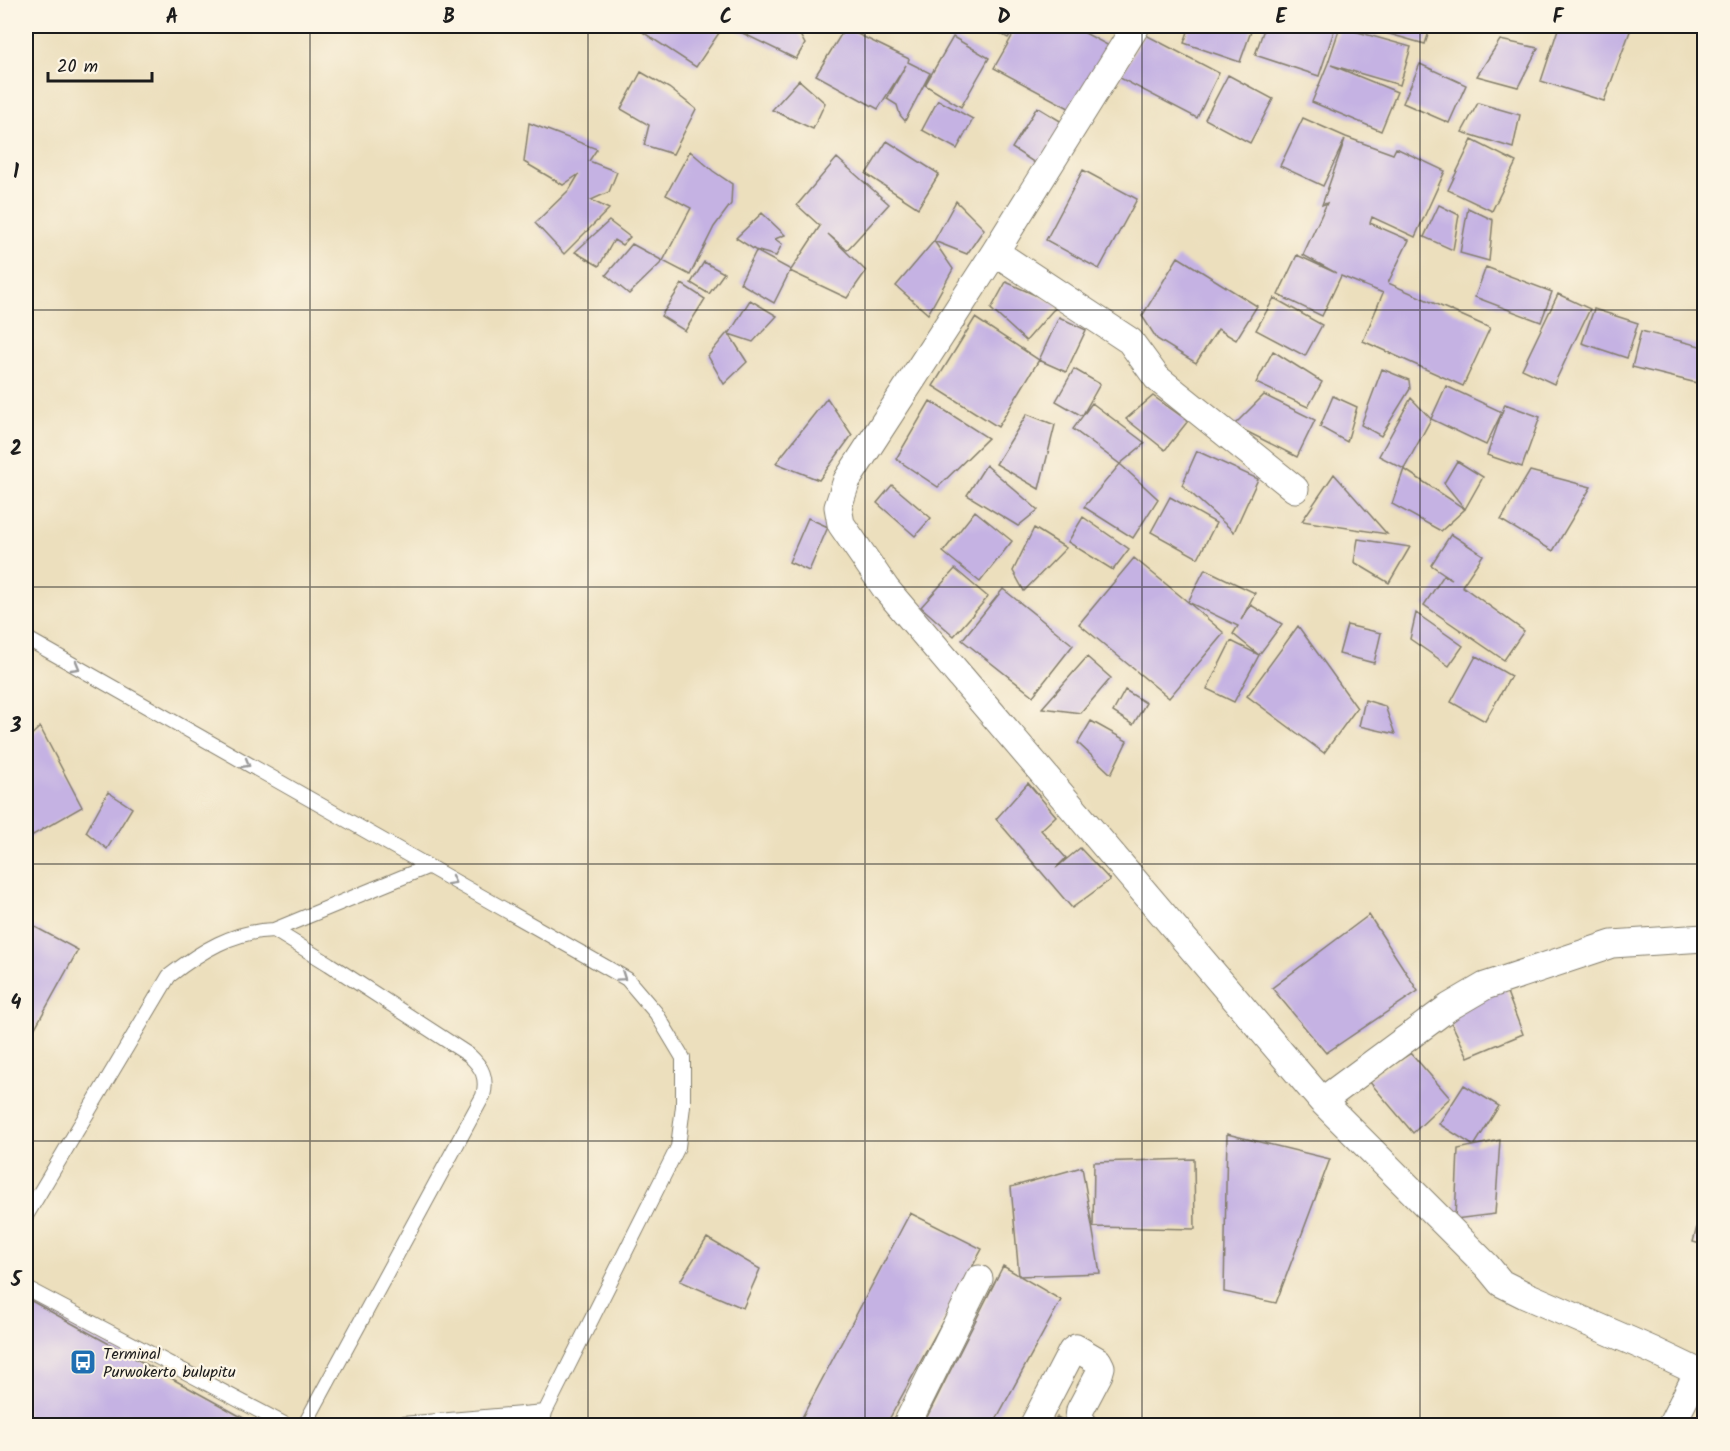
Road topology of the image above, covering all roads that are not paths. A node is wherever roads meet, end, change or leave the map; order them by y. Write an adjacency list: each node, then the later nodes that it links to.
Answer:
1 (1126, 29): 2 (street)
2 (995, 252): 3 (street); 8 (street)
3 (1295, 489)
4 (26, 638): 5 (lane, one-way to 5)
5 (427, 867): 6 (lane); 13 (lane, one-way to 13)
6 (274, 930): 9 (lane); 15 (lane)
7 (1704, 938): 8 (street)
8 (1322, 1101): 12 (street)
9 (26, 1216)
10 (979, 1279): 17 (street)
11 (26, 1288): 14 (lane)
12 (1701, 1366): 20 (street)
13 (543, 1418): 16 (lane)
14 (288, 1425)
15 (304, 1425)
16 (378, 1425)
17 (906, 1425)
18 (1033, 1425): 19 (street)
19 (1085, 1425)
20 (1671, 1425)

